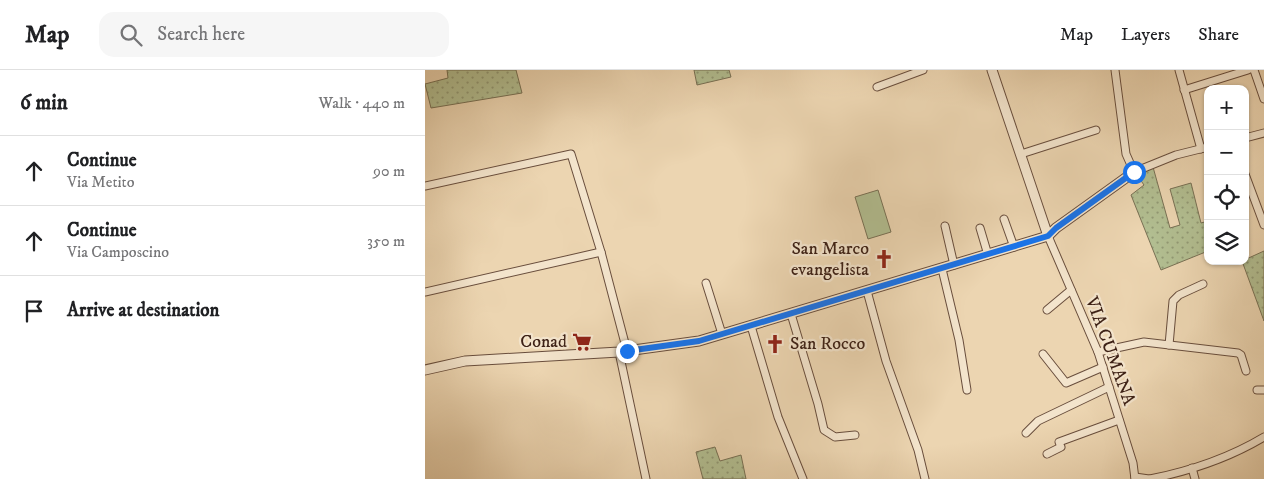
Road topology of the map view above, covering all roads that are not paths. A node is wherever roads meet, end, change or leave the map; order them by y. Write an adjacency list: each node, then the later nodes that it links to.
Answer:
1 (923, 70): 7 (street)
2 (993, 70): 15 (street)
3 (1115, 70): 16 (street)
4 (1179, 70): 8 (street)
5 (1248, 70): 8 (street)
6 (1254, 70): 9 (street)
7 (877, 87)
8 (1185, 90): 13 (street)
9 (1264, 99)
10 (1096, 130): 15 (street)
11 (1264, 133): 12 (street)
12 (1249, 137)
13 (1204, 145)
14 (1204, 148): 16 (street)
15 (1021, 154): 23 (street)
16 (1134, 172): 23 (street)
17 (1245, 175): 20 (street)
18 (425, 186): 25 (street)
19 (1004, 219): 24 (street)
20 (1264, 225)
21 (945, 226): 27 (street)
22 (979, 228): 26 (street)
23 (1048, 236): 24 (street); 31 (street, VIA CUMANA)
24 (1014, 247): 26 (street)
25 (601, 252): 33 (street); 39 (street)
26 (988, 255): 27 (street)
27 (955, 265): 28 (street)
28 (942, 269): 32 (street); 46 (street)
29 (706, 283): 37 (street)
30 (1203, 284): 38 (street)
31 (1071, 290): 34 (street); 40 (street, VIA CUMANA)
32 (867, 291): 35 (street); 56 (street)
33 (425, 292)
34 (1047, 310)
35 (791, 314): 36 (street); 49 (street)
36 (751, 326): 37 (street); 55 (street)
37 (722, 334): 39 (street)
38 (1169, 345): 40 (street); 44 (street)
39 (623, 351): 43 (street); 54 (street)
40 (1098, 352): 42 (street, VIA CUMANA)
41 (1043, 354): 42 (street)
42 (1103, 367): 45 (street, VIA CUMANA)
43 (425, 370)
44 (1247, 371)
45 (1109, 387): 47 (street, VIA CUMANA); 48 (street)
46 (967, 390)
47 (1119, 420): 51 (street); 53 (street, VIA CUMANA)
48 (1026, 433)
49 (855, 435)
50 (1264, 437): 52 (street)
51 (1047, 454)
52 (1192, 468): 57 (street); 58 (street)
53 (1135, 478): 57 (street)
54 (646, 479)
55 (803, 479)
56 (925, 479)
57 (1150, 479)
58 (1195, 479)

